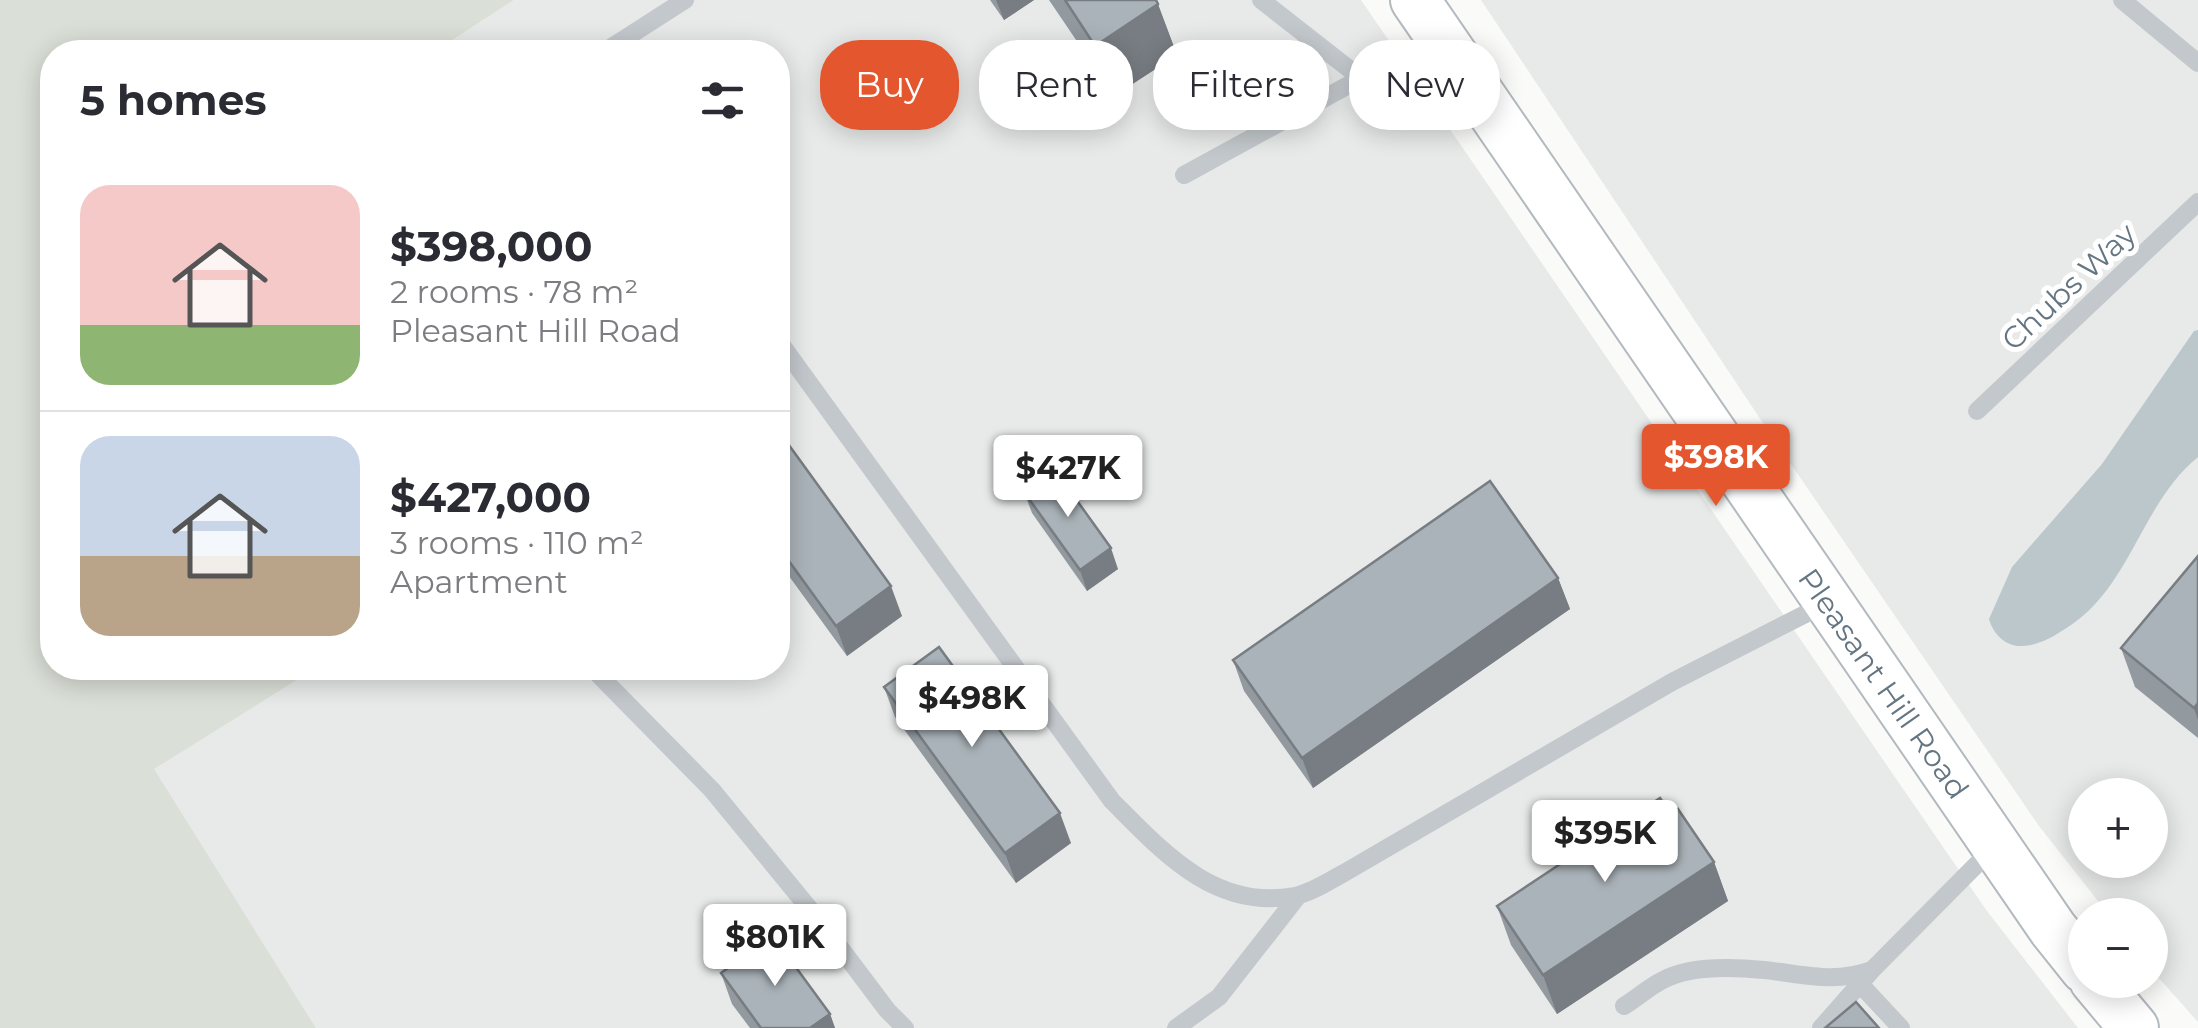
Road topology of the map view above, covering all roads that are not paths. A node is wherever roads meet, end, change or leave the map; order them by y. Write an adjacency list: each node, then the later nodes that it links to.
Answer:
1 (685, 0): 5 (lane)
2 (1261, 0): 8 (lane)
3 (2122, 0): 7 (lane)
4 (1427, 18): 6 (lane); 14 (street, Pleasant Hill Road)
5 (623, 40)
6 (1404, 40)
7 (2198, 62)
8 (1349, 69)
9 (1349, 86): 10 (lane)
10 (1184, 175)
11 (2198, 202): 13 (lane, Chubs Way)
12 (790, 357): 17 (lane)
13 (1977, 411)
14 (1827, 603): 16 (street, Pleasant Hill Road); 17 (lane)
15 (604, 680): 22 (lane)
16 (1995, 846): 18 (street, Pleasant Hill Road); 19 (lane)
17 (1298, 896): 23 (lane)
18 (2068, 947)
19 (1866, 977): 21 (lane); 24 (lane); 25 (lane)
20 (2109, 998): 26 (street)
21 (1624, 1006)
22 (905, 1028)
23 (1176, 1028)
24 (1821, 1028)
25 (1901, 1028)
26 (2134, 1028)

